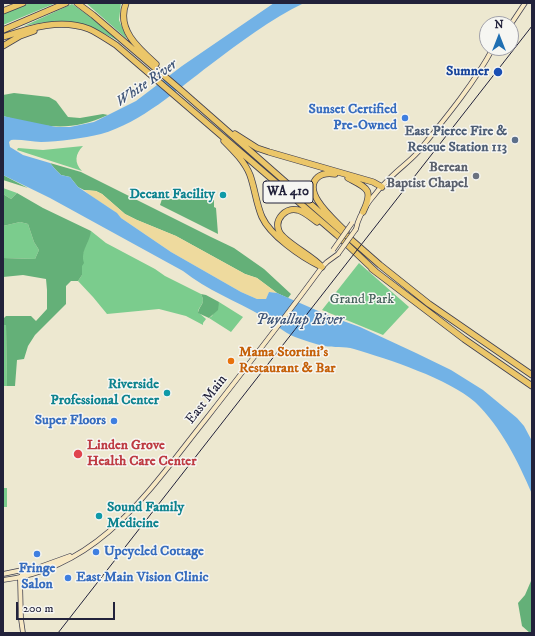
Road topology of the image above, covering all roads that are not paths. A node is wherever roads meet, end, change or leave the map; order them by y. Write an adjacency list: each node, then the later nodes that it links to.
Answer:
1 (23, 3): 7 (highway)
2 (66, 3): 9 (highway)
3 (77, 3): 14 (highway)
4 (126, 3): 14 (highway)
5 (525, 3): 6 (main road)
6 (521, 5): 8 (main road)
7 (3, 11)
8 (515, 16)
9 (3, 30)
10 (3, 37): 11 (highway)
11 (102, 37): 12 (highway); 15 (highway, WA 410)
12 (3, 46)
13 (489, 56): 18 (main road)
14 (149, 61): 16 (highway, WA 410)
15 (199, 115): 23 (highway); 24 (highway, WA 410)
16 (210, 115): 18 (highway); 21 (highway, WA 410)
17 (348, 178): 18 (highway); 19 (highway); 21 (highway)
18 (382, 187): 19 (main road)
19 (363, 212): 20 (main road)
20 (358, 220): 22 (main road, bridge); 22 (main road, bridge)
21 (358, 247): 25 (highway, WA 410)
22 (327, 262): 23 (main road, East Main)
23 (322, 267): 24 (highway); 27 (main road, East Main)
24 (375, 271): 26 (highway, WA 410)
25 (532, 375)
26 (532, 386)
27 (80, 552): 28 (main road, East Main); 30 (main road, East Main)
28 (51, 563): 29 (main road, East Main); 30 (main road, East Main)
29 (3, 575): 30 (main road, East Main)
30 (20, 578): 31 (main road, East Main); 32 (main road)
31 (3, 580)
32 (23, 632)

